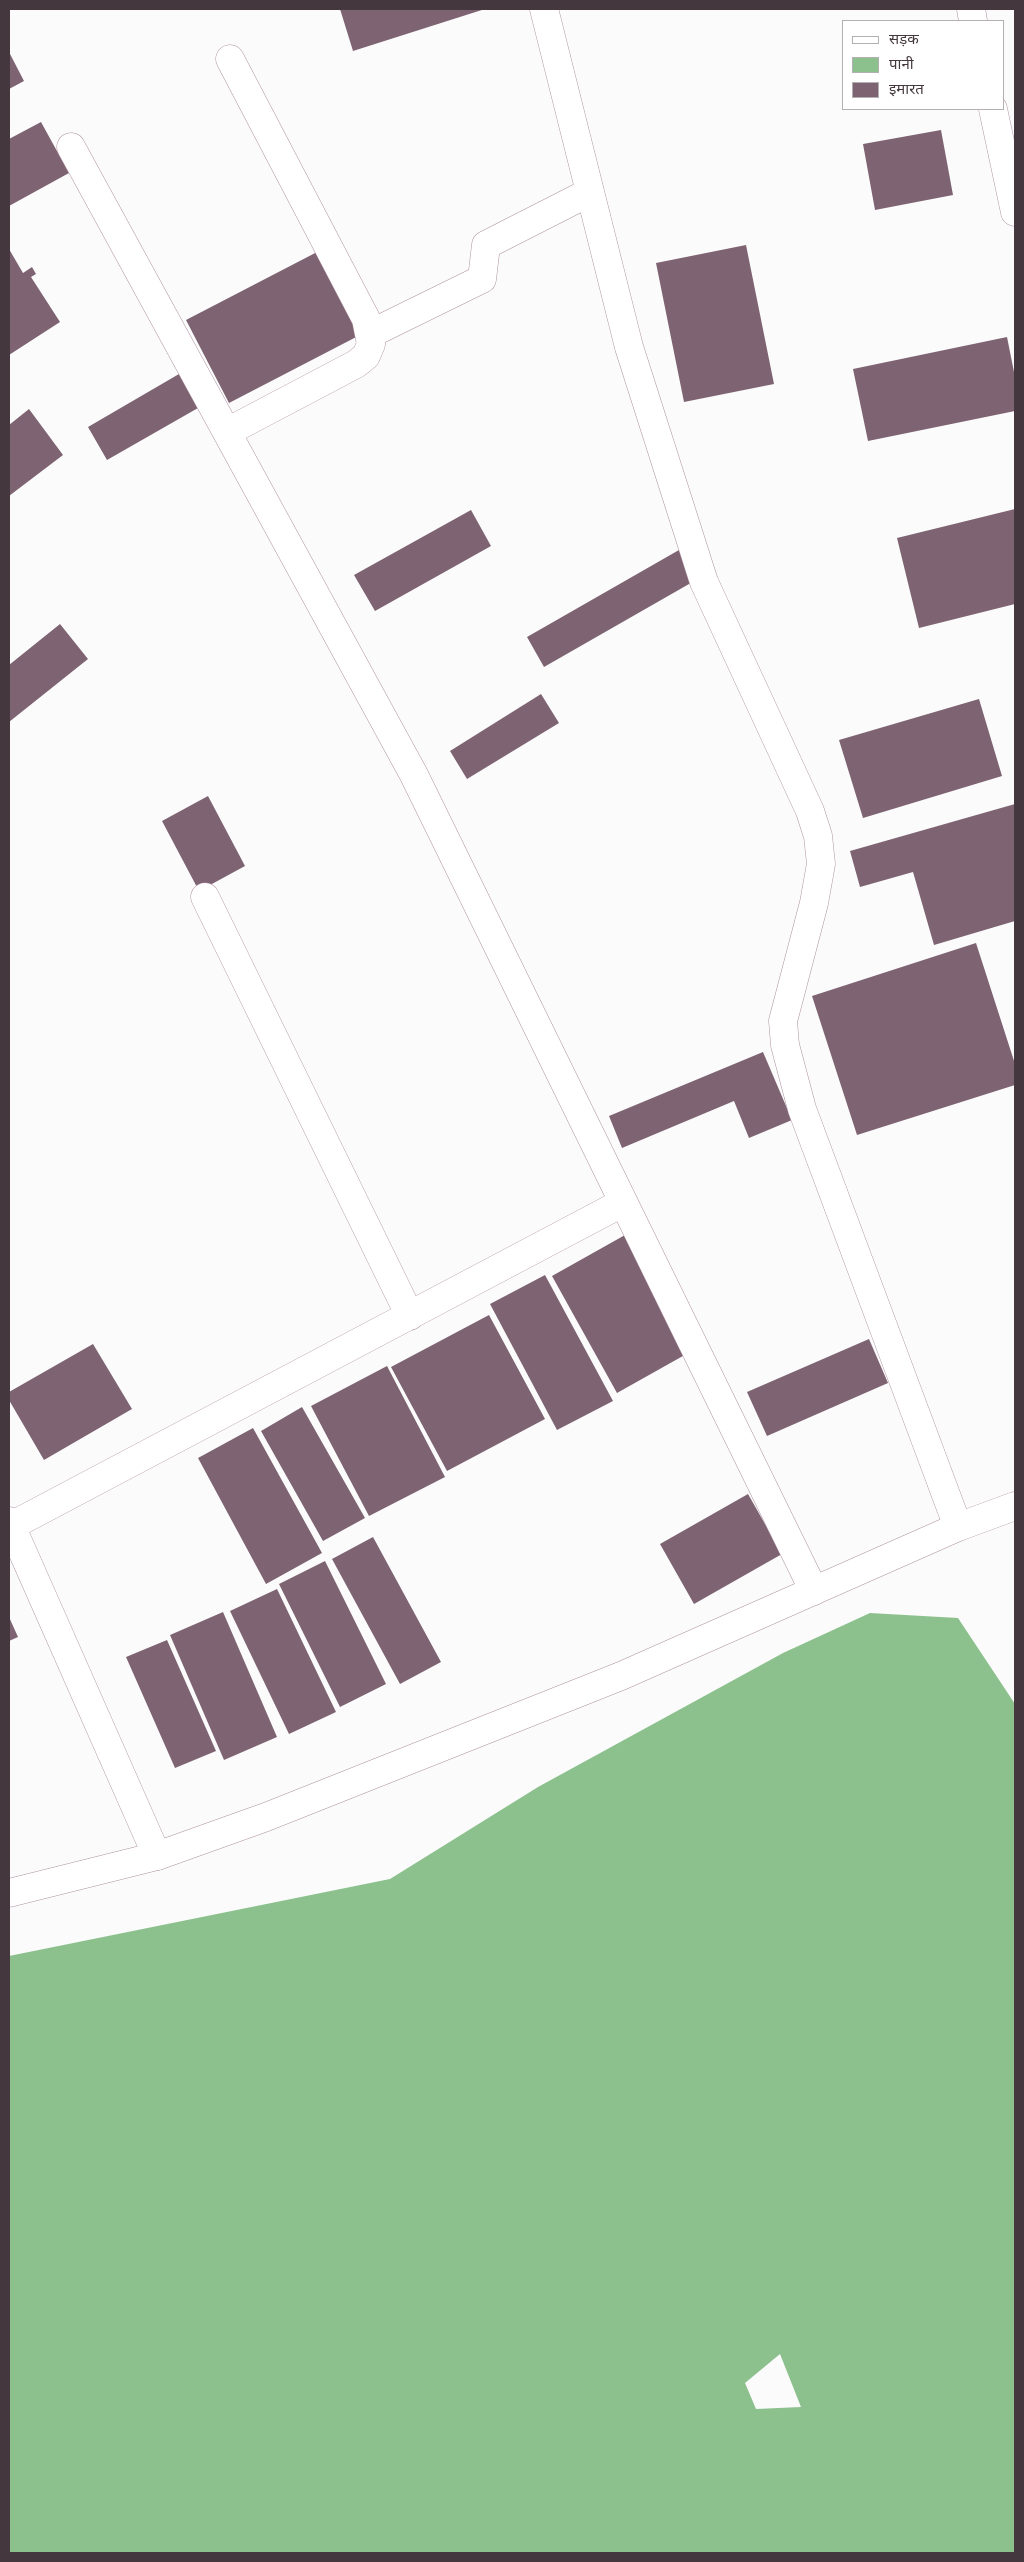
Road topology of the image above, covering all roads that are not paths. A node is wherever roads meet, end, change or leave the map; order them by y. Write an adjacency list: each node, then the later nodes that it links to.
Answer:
1 (544, 9): 5 (street)
2 (230, 59): 7 (street)
3 (992, 110): 6 (street)
4 (71, 147): 8 (street)
5 (590, 192): 7 (street); 14 (street)
6 (1015, 212)
7 (370, 334): 8 (street)
8 (227, 432): 10 (street)
9 (205, 897): 11 (street)
10 (622, 1203): 11 (street); 15 (street)
11 (410, 1316): 13 (street)
12 (1015, 1506): 14 (street)
13 (10, 1523): 16 (street)
14 (958, 1527): 15 (street)
15 (814, 1591): 16 (street)
16 (157, 1856): 17 (street)
17 (9, 1893)

